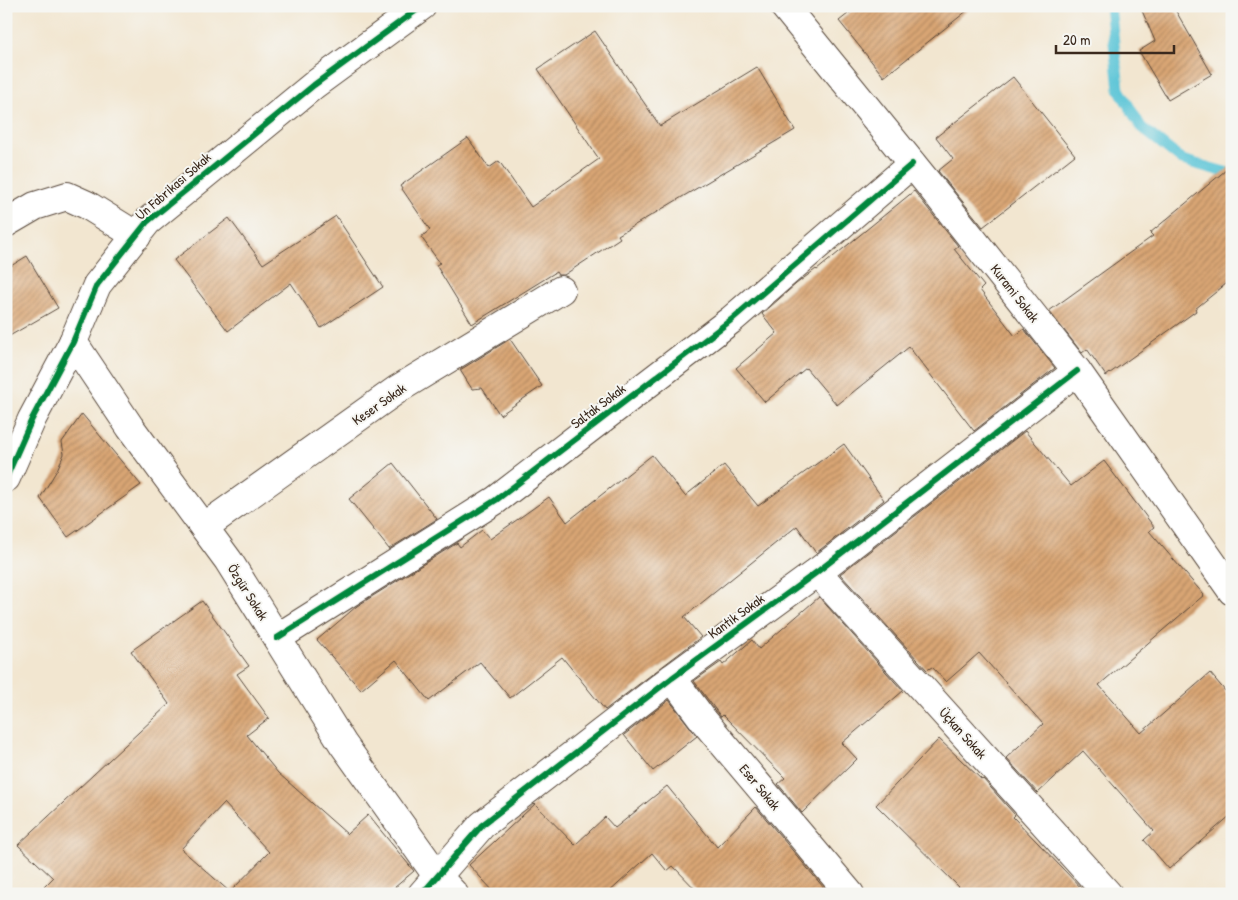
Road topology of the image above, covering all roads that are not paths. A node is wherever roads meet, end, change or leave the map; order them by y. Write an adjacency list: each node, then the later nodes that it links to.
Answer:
1 (422, 6): 5 (street, Un Fabrikası Sokak)
2 (784, 6): 3 (street, Kurami Sokak)
3 (912, 164): 8 (street, Kurami Sokak); 13 (street, Saltak Sokak)
4 (6, 223): 5 (street)
5 (137, 236): 7 (street, Un Fabrikası Sokak)
6 (561, 290): 10 (street, Keser Sokak)
7 (73, 342): 9 (street, Un Fabrikası Sokak); 10 (street, Özgür Sokak)
8 (1077, 372): 11 (street, Kantik Sokak); 12 (street, Kurami Sokak)
9 (6, 478)
10 (204, 528): 13 (street, Özgür Sokak)
11 (817, 572): 14 (street, Kantik Sokak); 17 (street, Üçkan Sokak)
12 (1232, 591)
13 (277, 638): 15 (street, Özgür Sokak)
14 (672, 678): 15 (street, Kantik Sokak); 16 (street, Eser Sokak)
15 (438, 888)
16 (850, 894)
17 (1108, 894)

